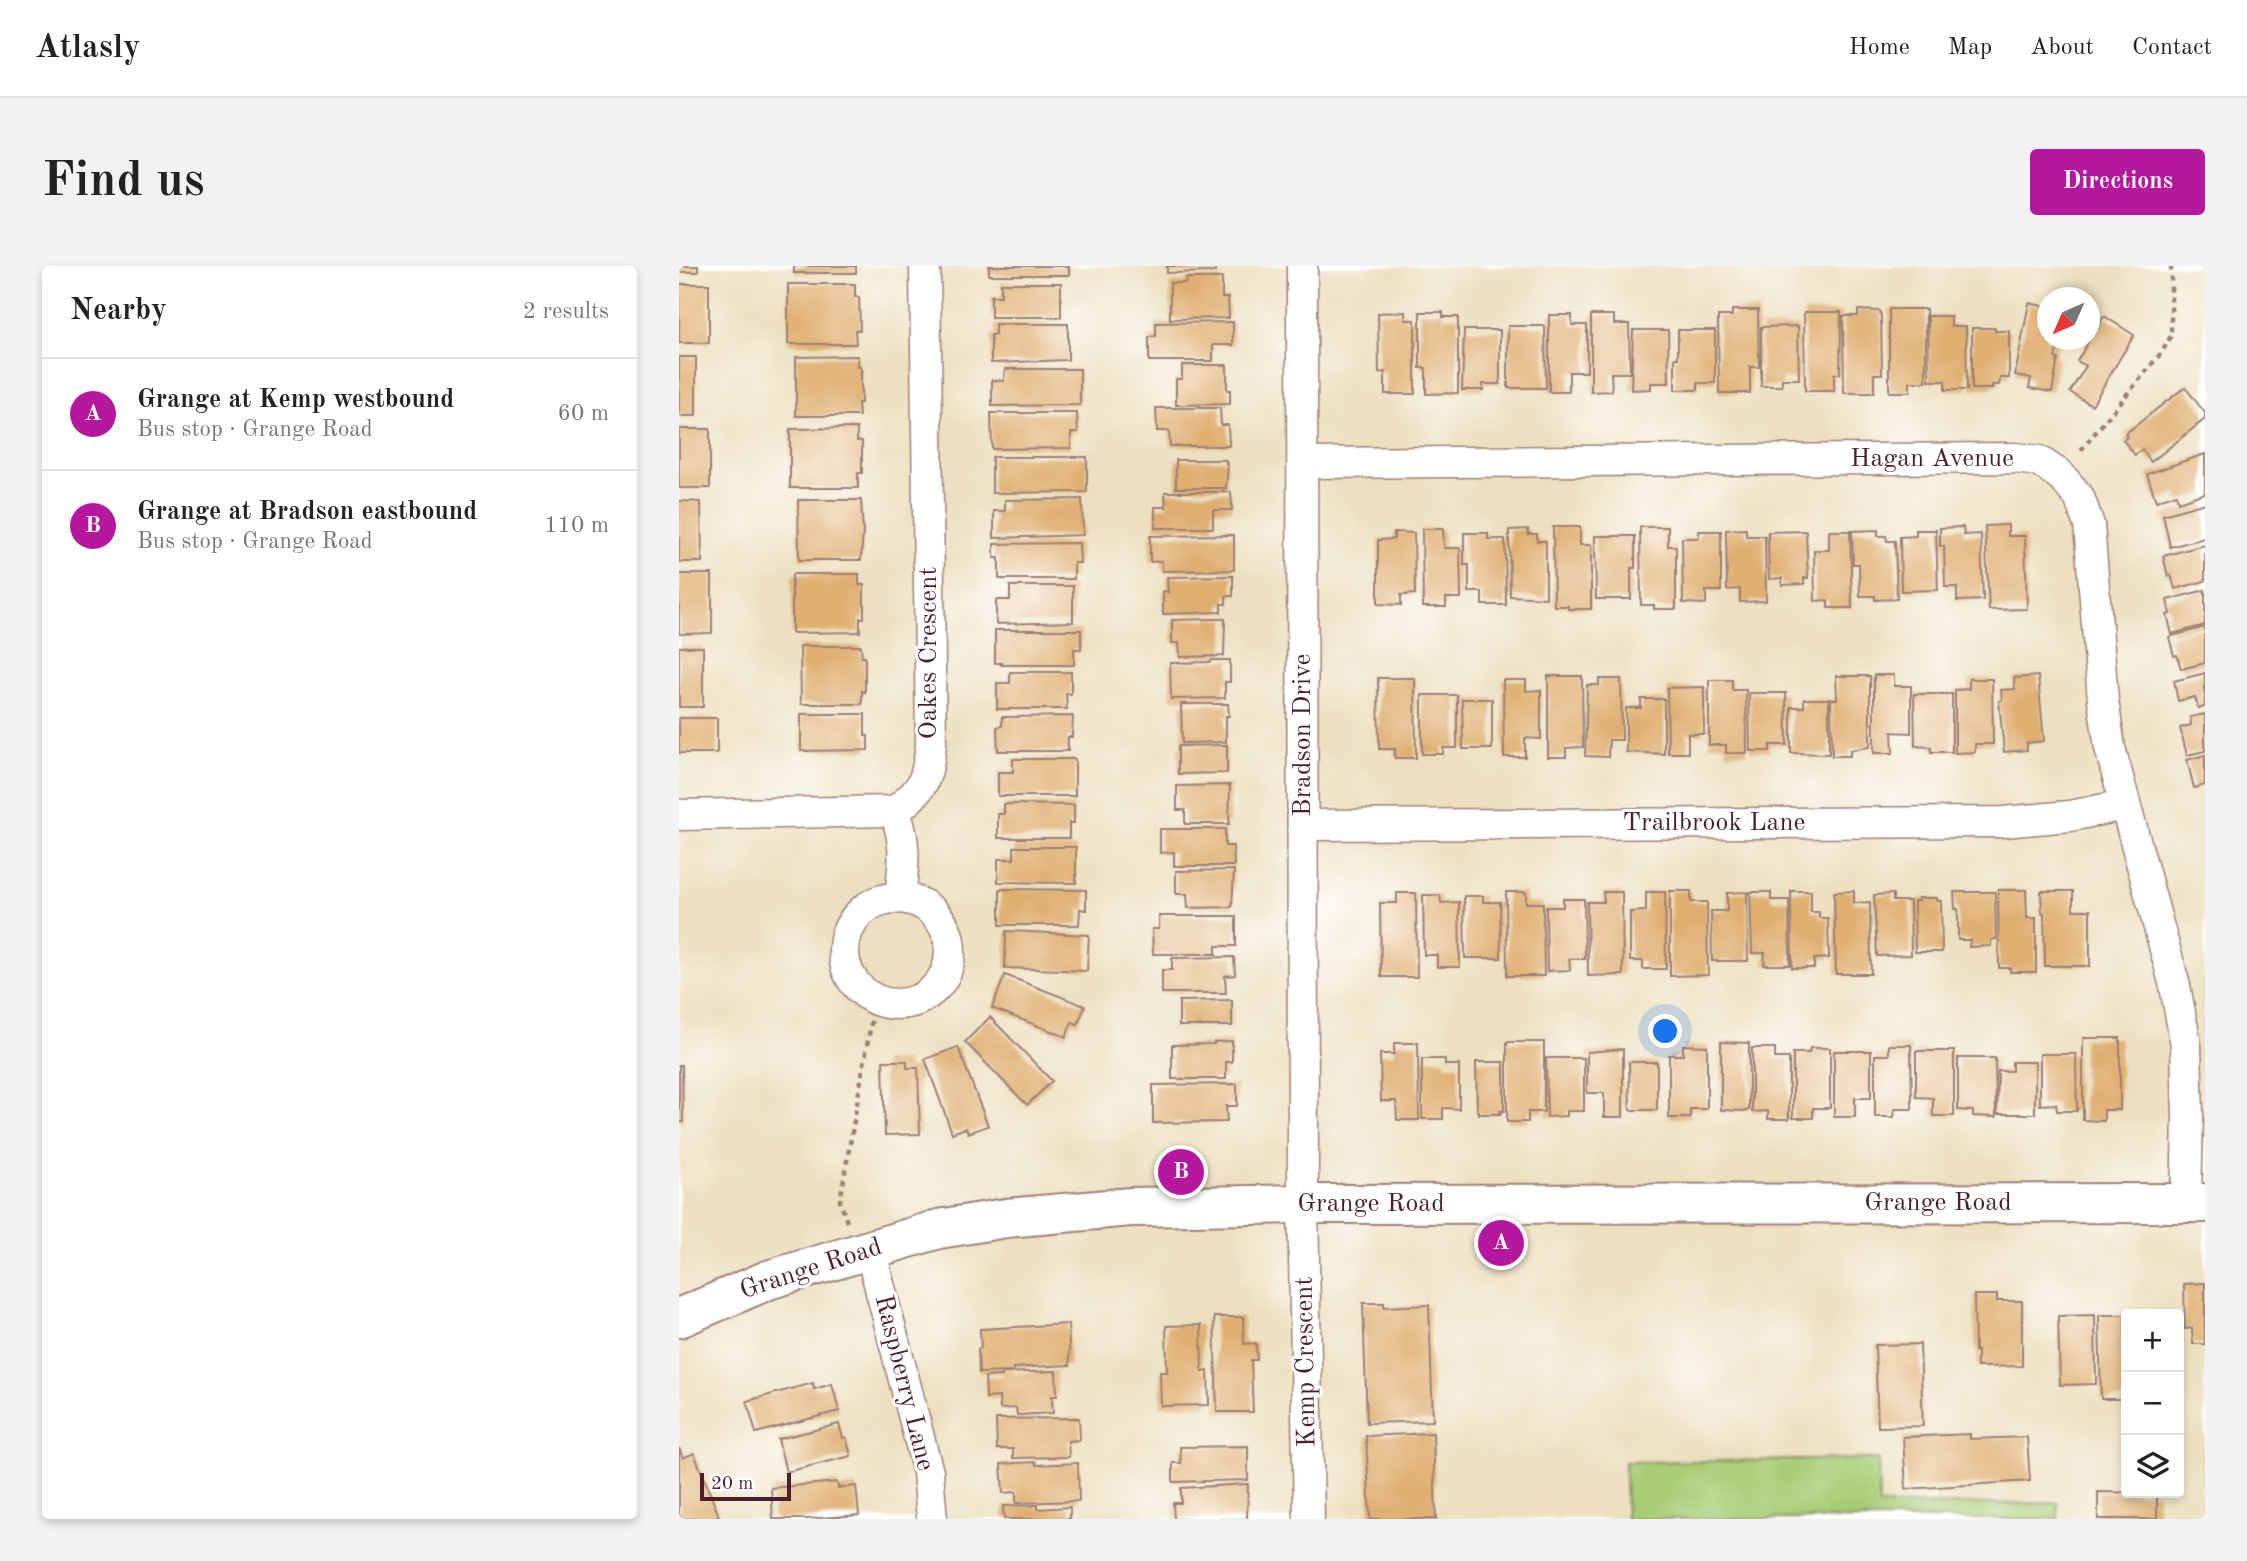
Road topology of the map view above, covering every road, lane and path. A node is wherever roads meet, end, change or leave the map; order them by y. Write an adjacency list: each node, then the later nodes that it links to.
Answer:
1 (925, 266): 7 (street, Oakes Crescent)
2 (1302, 266): 5 (street, Bradson Drive)
3 (2171, 266): 4 (path)
4 (2081, 450)
5 (1303, 463): 6 (street, Hagan Avenue); 9 (street, Bradson Drive)
6 (2125, 805): 9 (street, Trailbrook Lane); 12 (street, Hagan Avenue)
7 (895, 811): 8 (street); 10 (street)
8 (679, 815)
9 (1303, 825): 13 (street, Bradson Drive)
10 (900, 898): 11 (street); 11 (street)
11 (878, 1000): 14 (path)
12 (2196, 1203): 13 (main road, Grange Road)
13 (1303, 1205): 14 (main road, Grange Road); 17 (street, Kemp Crescent)
14 (864, 1251): 15 (main road, Grange Road); 16 (street, Raspberry Lane)
15 (679, 1318)
16 (932, 1519)
17 (1309, 1519)

